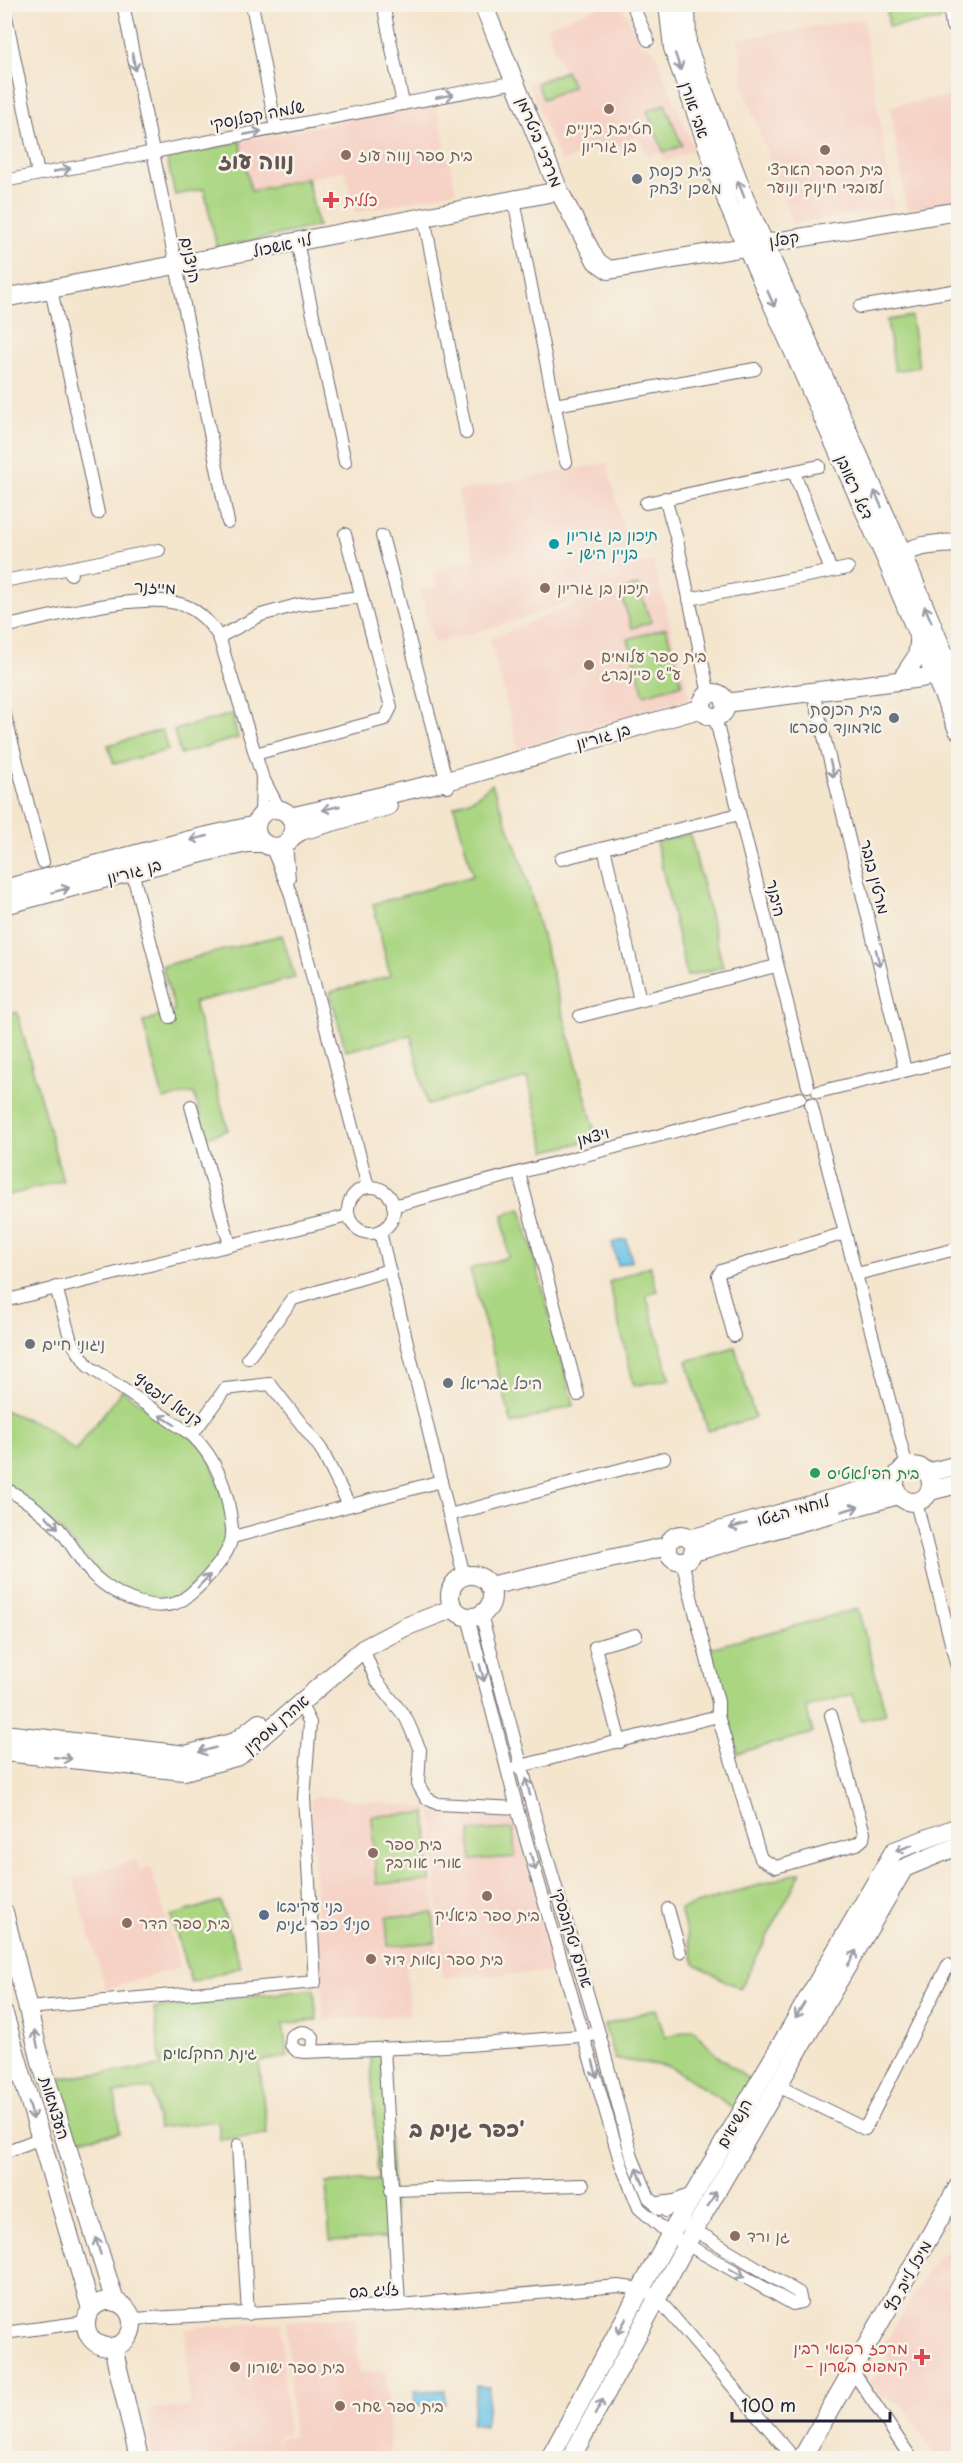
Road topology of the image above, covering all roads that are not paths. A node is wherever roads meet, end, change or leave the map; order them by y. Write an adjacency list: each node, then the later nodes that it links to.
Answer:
1 (123, 4): 17 (street, הניצנים, one-way to 17)
2 (252, 4): 16 (street)
3 (383, 4): 15 (street)
4 (483, 4): 14 (street, מרדכי ביטרמן)
5 (632, 4): 11 (street)
6 (668, 4): 25 (street, אבי אורן, one-way to 25)
7 (686, 4): 25 (street, אבי אורן, one-way to 7)
8 (949, 4): 10 (street)
9 (4, 7): 12 (street)
10 (958, 25)
11 (648, 40)
12 (18, 74): 13 (street); 18 (street)
13 (4, 76)
14 (516, 82): 15 (street, שלמה קפלנסקי, one-way to 14); 20 (street, מרדכי ביטרמן)
15 (403, 104): 16 (street, שלמה קפלנסקי)
16 (276, 128): 17 (street, שלמה קפלנסקי, one-way to 16)
17 (152, 153): 18 (street, שלמה קפלנסקי, one-way to 17); 26 (street, הניצנים)
18 (38, 174): 19 (street, שלמה קפלנסקי)
19 (4, 181)
20 (559, 191): 21 (street, לוי אשכול); 27 (street, מרדכי ביטרמן)
21 (514, 200): 23 (street, לוי אשכול); 33 (street)
22 (958, 212): 25 (street, קפלן)
23 (424, 217): 24 (street, לוי אשכול); 34 (street)
24 (297, 242): 26 (street, לוי אשכול); 35 (street)
25 (756, 244): 27 (street, קפלן); 47 (street, דגל ראובן)
26 (175, 265): 28 (street, לוי אשכול); 42 (street, הניצנים)
27 (609, 270)
28 (51, 289): 30 (street, לוי אשכול); 41 (street)
29 (958, 290): 31 (street)
30 (4, 298)
31 (860, 307)
32 (755, 369): 33 (street)
33 (555, 405): 36 (street)
34 (466, 433)
35 (345, 462)
36 (566, 462)
37 (819, 466): 38 (street)
38 (794, 472): 39 (street); 49 (street)
39 (664, 498): 40 (street); 52 (street, היבנר)
40 (646, 503)
41 (98, 513)
42 (228, 522)
43 (345, 534): 51 (street)
44 (382, 536): 66 (street)
45 (958, 544): 47 (street)
46 (159, 550): 50 (street)
47 (899, 561): 54 (street, דגל ראובן); 56 (street, דגל ראובן, one-way to 47)
48 (848, 568): 49 (street)
49 (831, 571): 52 (street)
50 (4, 581)
51 (360, 597): 55 (street); 64 (street)
52 (689, 599): 61 (street, היבנר)
53 (4, 627): 55 (street, מייזנר)
54 (920, 636): 56 (street, דגל ראובן); 57 (street)
55 (219, 637): 64 (street, מייזנר)
56 (939, 668): 57 (street, בן גוריון); 58 (street, בן גוריון); 59 (street, דגל ראובן); 63 (street, דגל ראובן)
57 (905, 674): 58 (street, בן גוריון)
58 (887, 682): 60 (street, בן גוריון)
59 (958, 688)
60 (813, 692): 61 (street, בן גוריון); 82 (street, מרטין בובר, one-way to 82)
61 (713, 706): 66 (street, בן גוריון); 68 (street, היבנר)
62 (4, 712): 73 (street)
63 (958, 730)
64 (255, 754): 65 (street, מייזנר)
65 (262, 776): 67 (street, מייזנר); 69 (street, מייזנר)
66 (448, 785): 67 (street, בן גוריון, one-way to 67); 70 (street, בן גוריון)
67 (284, 813): 69 (street); 70 (street)
68 (739, 814): 71 (street); 77 (street, היבנר)
69 (258, 820): 70 (street); 75 (street, בן גוריון, one-way to 75)
70 (278, 842): 74 (street, בן גוריון); 87 (street)
71 (604, 848): 72 (street); 78 (street)
72 (561, 859)
73 (43, 862)
74 (132, 871): 76 (street, בן גוריון, one-way to 74); 80 (street)
75 (4, 889)
76 (4, 905)
77 (776, 966): 78 (street); 83 (street, היבנר)
78 (640, 1000): 79 (street)
79 (580, 1016)
80 (170, 1017)
81 (958, 1058): 82 (street)
82 (905, 1070): 83 (street)
83 (813, 1089): 84 (street)
84 (806, 1101): 86 (street, ויצמן); 91 (street)
85 (191, 1106): 92 (street)
86 (519, 1173): 88 (street, ויצמן); 100 (street)
87 (368, 1186): 88 (street); 89 (street)
88 (393, 1206): 90 (street)
89 (348, 1216): 90 (street); 92 (street)
90 (380, 1232): 94 (street)
91 (845, 1233): 95 (street); 98 (street)
92 (230, 1245): 96 (street)
93 (952, 1250): 95 (street)
94 (389, 1270): 99 (street); 106 (street)
95 (857, 1274): 104 (street)
96 (57, 1287): 97 (street); 101 (street, דניאל ליפשיץ, one-way to 96)
97 (4, 1302)
98 (734, 1336)
99 (248, 1358)
100 (578, 1395)
101 (192, 1435): 111 (street); 113 (street, דניאל ליפשיץ)
102 (664, 1458): 112 (street)
103 (958, 1465): 105 (street)
104 (907, 1467): 105 (street); 109 (street)
105 (927, 1473): 110 (street)
106 (441, 1481): 111 (street); 112 (street)
107 (958, 1484): 110 (street)
108 (4, 1488): 113 (street, one-way to 113)
109 (896, 1488): 110 (street); 114 (street, לוחמי הגטו)
110 (923, 1497): 120 (street)
111 (349, 1505): 113 (street)
112 (450, 1515): 115 (street)
113 (233, 1537)
114 (681, 1551): 116 (street, לוחמי הגטו); 123 (street)
115 (464, 1576): 116 (street); 117 (street)
116 (491, 1592): 117 (street)
117 (463, 1609): 119 (street, אהרן מסקין); 124 (street, אהרן מסקין, one-way to 124); 127 (street, אחים יטקובסקי); 128 (street, אחים יטקובסקי, one-way to 128)
118 (636, 1635): 125 (street)
119 (363, 1649): 121 (street, אהרן מסקין); 129 (street)
120 (958, 1671)
121 (300, 1703): 126 (street, אהרן מסקין, one-way to 121); 136 (street)
122 (831, 1714): 123 (street)
123 (718, 1716): 125 (street)
124 (4, 1734)
125 (620, 1742): 127 (street)
126 (4, 1752)
127 (523, 1766): 128 (street); 138 (street, אחים יטקובסקי, one-way to 127)
128 (507, 1768): 129 (street, אחים יטקובסקי)
129 (517, 1808): 139 (street, אחים יטקובסקי, one-way to 139)
130 (958, 1827): 149 (street, הנשיאים, one-way to 149)
131 (958, 1846): 142 (street, הנשיאים, one-way to 131)
132 (668, 1909): 134 (street)
133 (4, 1912): 136 (street, העצמאות)
134 (680, 1952)
135 (948, 1965): 142 (street)
136 (28, 2008): 154 (street, העצמאות, one-way to 136)
137 (4, 2014): 143 (street, העצמאות, one-way to 143)
138 (599, 2033): 139 (street); 150 (street, אחים יטקובסקי, one-way to 138)
139 (586, 2037): 140 (street); 151 (street, אחים יטקובסקי, one-way to 151)
140 (384, 2048): 141 (street); 148 (street)
141 (312, 2051)
142 (778, 2086): 151 (street, הנשיאים, one-way to 142)
143 (39, 2139): 145 (street); 157 (street, העצמאות)
144 (238, 2145): 156 (street)
145 (4, 2152)
146 (583, 2185): 148 (street)
147 (958, 2187): 161 (street, מיכל לייב כץ)
148 (391, 2190): 155 (street)
149 (692, 2197): 150 (street); 151 (street, הנשיאים)
150 (660, 2206): 151 (street, אחים יטקובסקי)
151 (683, 2233): 151 (street, one-way to 151); 152 (street, הנשיאים); 153 (street, הנשיאים)
152 (638, 2297): 153 (street, זליג בס); 155 (street, זליג בס); 163 (street, הנשיאים, one-way to 163)
153 (658, 2299): 164 (street, הנשיאים, one-way to 153); 165 (street, זליג בס)
154 (115, 2302): 157 (street); 158 (street)
155 (399, 2305): 156 (street, זליג בס)
156 (248, 2313): 158 (street, זליג בס)
157 (88, 2315): 159 (street); 160 (street)
158 (132, 2319): 160 (street)
159 (4, 2333)
160 (113, 2347): 162 (street)
161 (854, 2373): 166 (street, מיכל לייב כץ); 167 (street)
162 (139, 2458)
163 (550, 2458)
164 (571, 2458)
165 (794, 2458)
166 (802, 2458)
167 (911, 2458)

